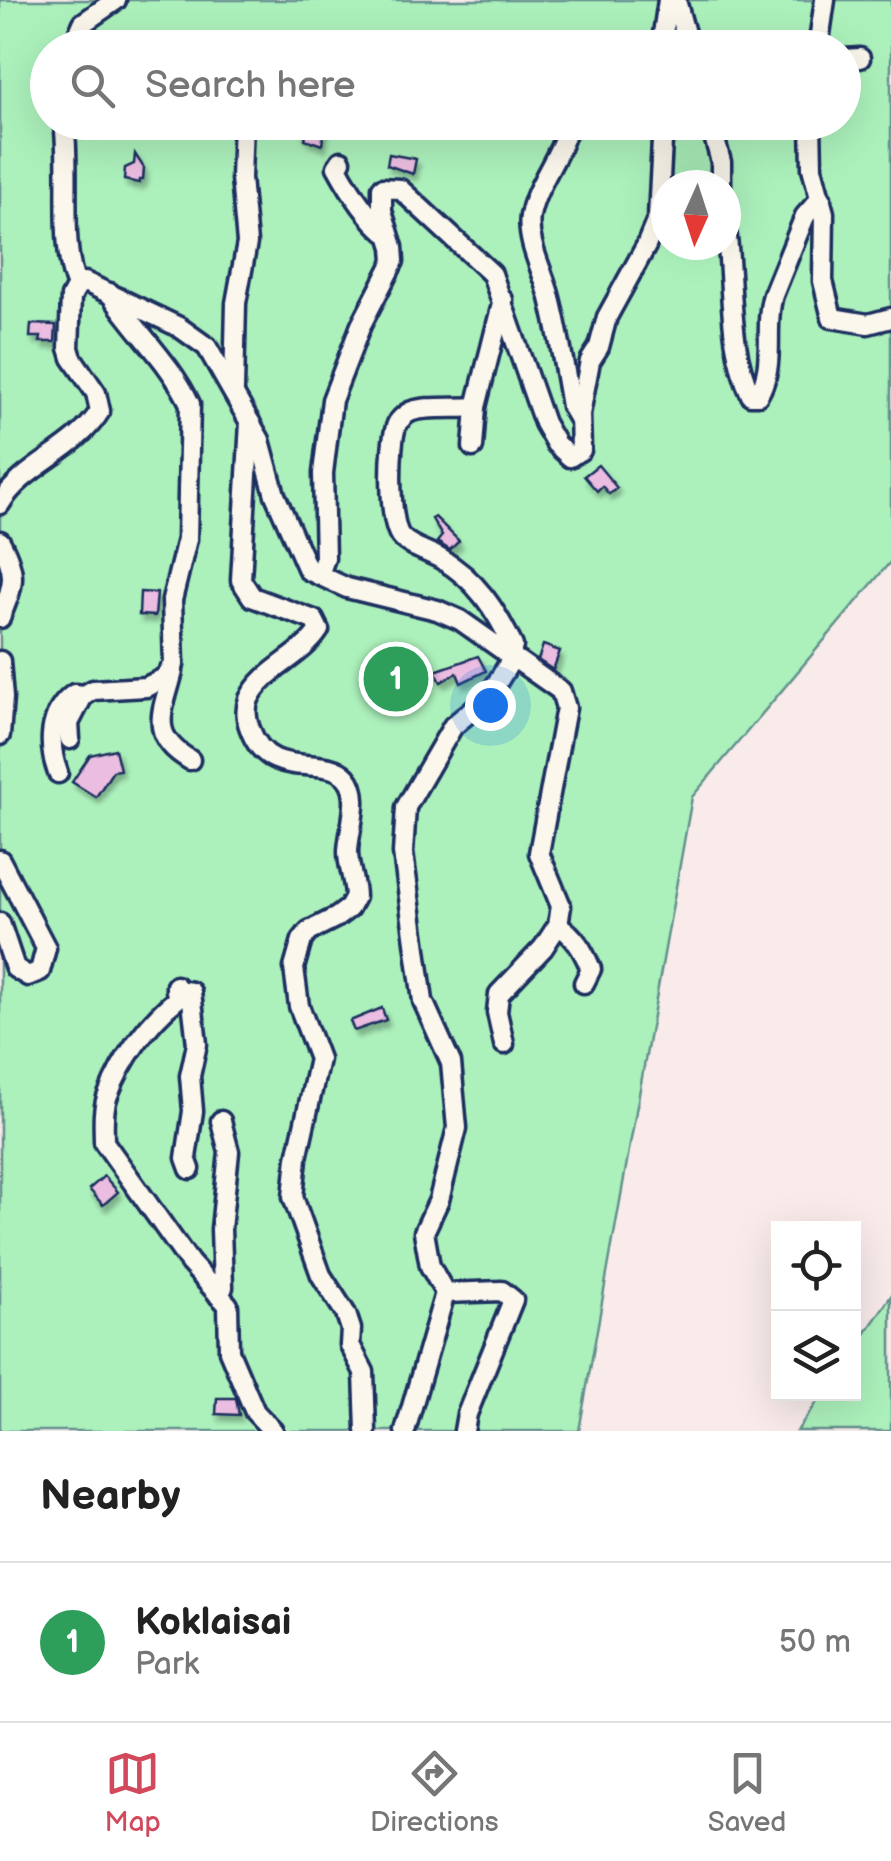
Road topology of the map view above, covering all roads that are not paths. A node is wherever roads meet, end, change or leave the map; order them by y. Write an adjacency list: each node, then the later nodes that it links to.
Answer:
1 (116, 0): 5 (street)
2 (668, 0): 6 (street)
3 (676, 0): 7 (street)
4 (825, 0): 8 (street)
5 (81, 30)
6 (664, 30)
7 (684, 30)
8 (821, 30)
9 (64, 140): 20 (street)
10 (243, 140): 24 (street)
11 (565, 140): 27 (street)
12 (661, 140): 27 (street)
13 (715, 140): 16 (street)
14 (811, 140): 17 (street)
15 (341, 161): 18 (street)
16 (721, 170)
17 (821, 198): 19 (street); 23 (street)
18 (389, 235): 22 (street); 31 (street)
19 (729, 260)
20 (76, 286): 21 (street); 29 (street)
21 (110, 293): 24 (street); 35 (street)
22 (503, 300): 25 (street); 27 (street)
23 (891, 318)
24 (234, 390): 26 (street)
25 (476, 407): 28 (street); 33 (street)
26 (250, 421): 31 (street); 51 (street)
27 (580, 423)
28 (473, 447)
29 (0, 504)
30 (0, 541): 32 (street)
31 (319, 576): 33 (street)
32 (0, 618)
33 (509, 656): 43 (street); 48 (street)
34 (0, 660): 37 (street)
35 (174, 665): 36 (street); 39 (street)
36 (85, 695): 38 (street); 40 (street)
37 (0, 735)
38 (70, 739)
39 (190, 760)
40 (58, 774)
41 (0, 860): 42 (street)
42 (0, 923)
43 (558, 925): 44 (street); 45 (street)
44 (584, 983)
45 (504, 1044)
46 (221, 1121): 49 (street)
47 (190, 1170): 49 (street)
48 (445, 1293): 52 (street); 53 (street)
49 (219, 1296): 50 (street)
50 (273, 1431)
51 (366, 1431)
52 (406, 1431)
53 (464, 1431)

